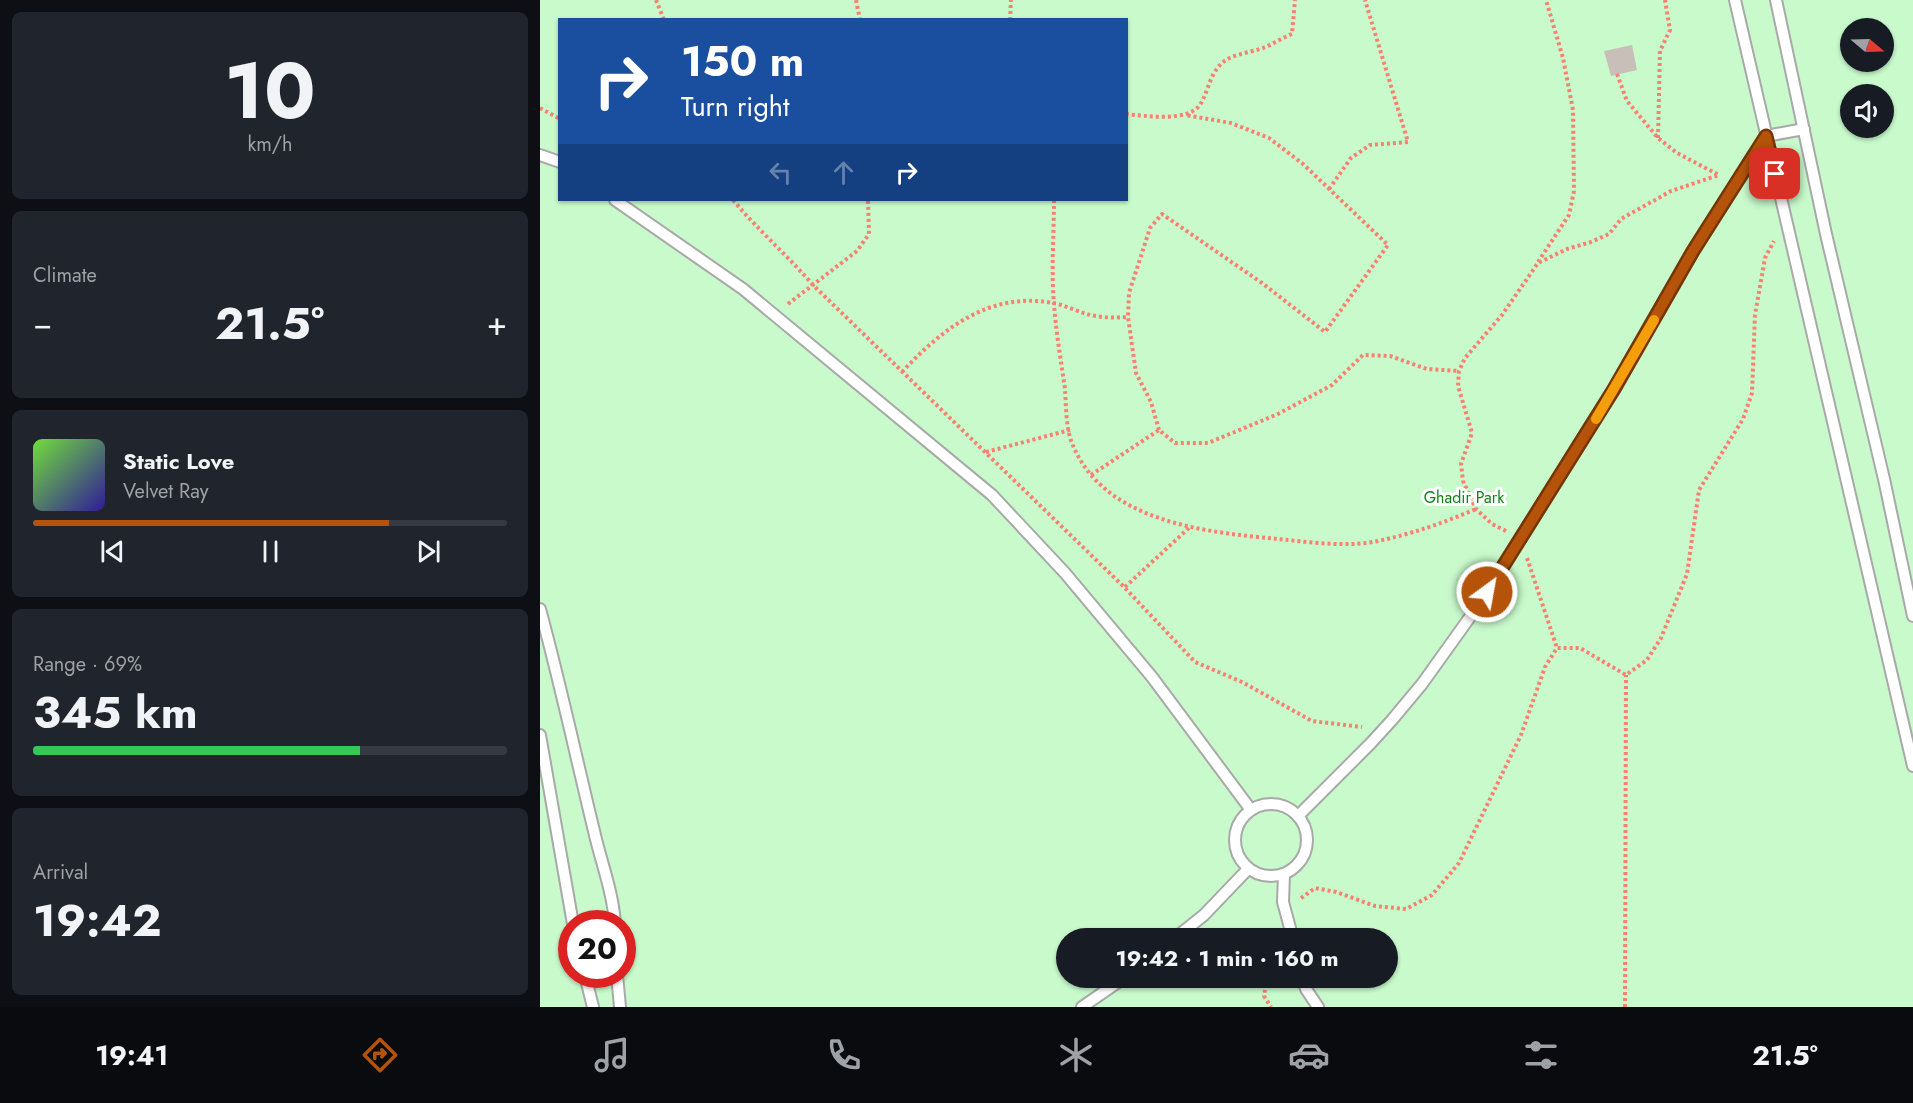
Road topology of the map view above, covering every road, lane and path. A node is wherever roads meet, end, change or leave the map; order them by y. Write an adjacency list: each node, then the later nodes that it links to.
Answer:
1 (656, 0): 10 (path)
2 (856, 0): 11 (path)
3 (1011, 0): 12 (path)
4 (1294, 0): 16 (path)
5 (1365, 0): 25 (path)
6 (1545, 0): 31 (path)
7 (1665, 0): 20 (path)
8 (1735, 0): 19 (lane)
9 (1776, 0): 18 (lane)
10 (663, 18)
11 (860, 18)
12 (1010, 18)
13 (1617, 74): 20 (path)
14 (540, 108): 17 (path)
15 (1128, 114): 16 (path)
16 (1185, 115): 25 (path)
17 (558, 119)
18 (1804, 129): 19 (lane); 47 (lane)
19 (1766, 136): 24 (lane); 30 (lane)
20 (1658, 138): 23 (path)
21 (540, 155): 22 (lane)
22 (558, 161)
23 (1719, 175): 24 (path); 31 (path)
24 (1737, 180): 44 (lane)
25 (1329, 189): 35 (path)
26 (616, 201): 34 (lane)
27 (734, 201): 32 (path)
28 (868, 201): 32 (path)
29 (1054, 201): 33 (path)
30 (1785, 220): 49 (path); 52 (lane)
31 (1538, 263): 36 (path)
32 (813, 285): 34 (path); 37 (path)
33 (1053, 303): 35 (path); 37 (path); 38 (path)
34 (775, 315): 53 (lane)
35 (1128, 317): 39 (path)
36 (1459, 371): 39 (path); 42 (path)
37 (902, 372): 40 (path)
38 (1070, 430): 40 (path); 41 (path)
39 (1159, 430): 41 (path)
40 (985, 453): 45 (path)
41 (1091, 475): 43 (path)
42 (1476, 509): 43 (path); 44 (path)
43 (1191, 527): 45 (path)
44 (1520, 538): 48 (path); 50 (lane)
45 (1124, 587): 50 (path)
46 (540, 609): 59 (lane)
47 (1913, 616)
48 (1557, 648): 49 (path); 57 (path)
49 (1626, 675): 72 (path)
50 (1392, 720): 54 (lane)
51 (540, 735): 58 (lane)
52 (1913, 766)
53 (1251, 810): 54 (lane); 55 (lane)
54 (1299, 816): 56 (lane)
55 (1248, 869): 56 (lane); 60 (lane)
56 (1284, 874): 61 (lane)
57 (1315, 888)
58 (571, 910)
59 (614, 910)
60 (1188, 928)
61 (1290, 928)
62 (588, 988): 67 (lane)
63 (619, 988): 68 (lane)
64 (1110, 988): 69 (lane)
65 (1265, 988): 70 (path)
66 (1306, 988): 71 (lane)
67 (593, 1007)
68 (621, 1007)
69 (1082, 1007)
70 (1271, 1007)
71 (1317, 1007)
72 (1625, 1007)

